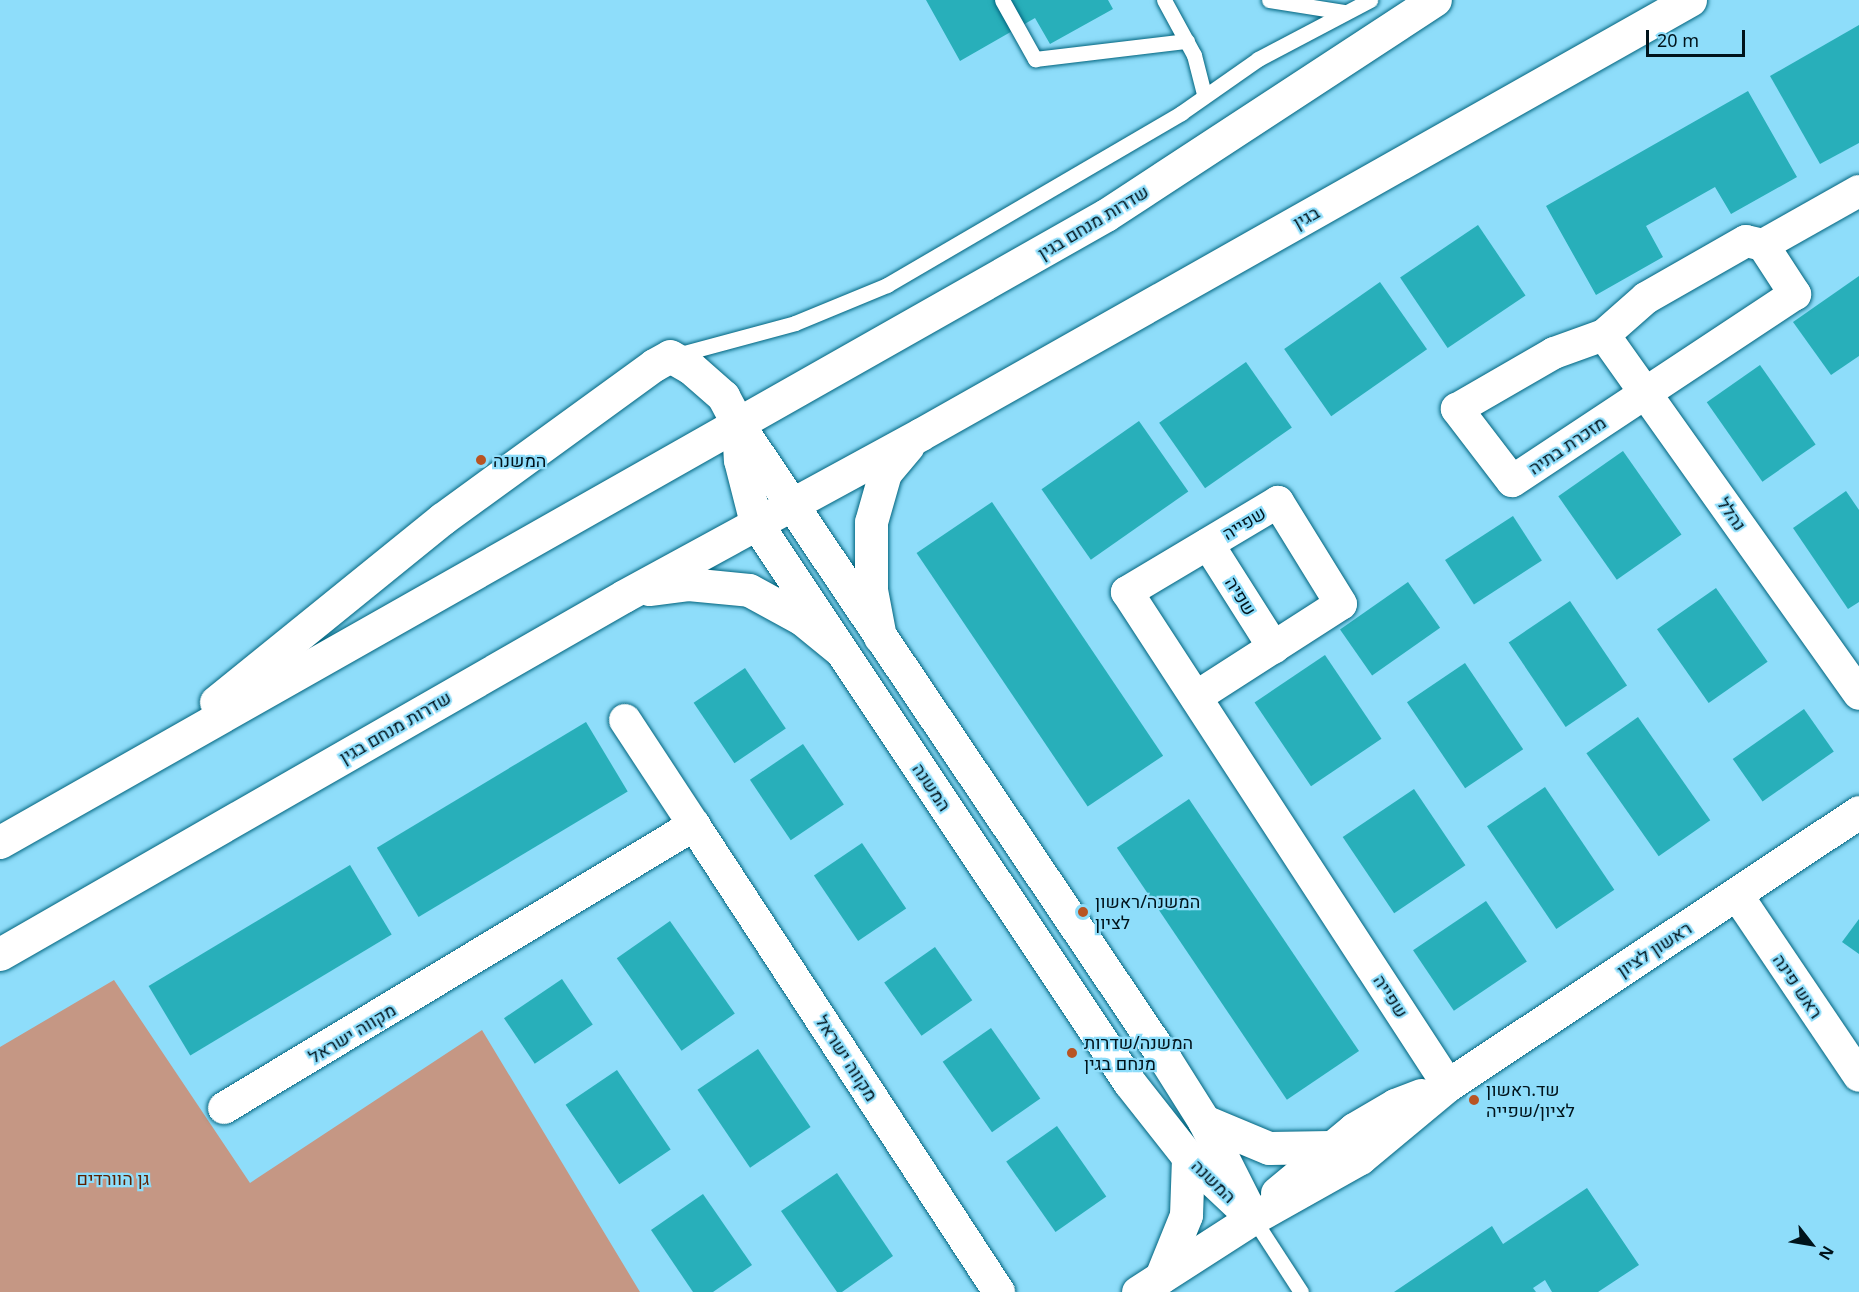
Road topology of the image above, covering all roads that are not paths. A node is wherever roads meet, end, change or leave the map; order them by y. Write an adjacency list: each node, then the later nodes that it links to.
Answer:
1 (1002, 0): 8 (lane)
2 (1164, 0): 8 (lane)
3 (1269, 0): 7 (lane)
4 (1370, 0): 7 (lane)
5 (1435, 0): 15 (main road, שדרות מנחם בגין)
6 (1690, 0): 16 (main road, בגין)
7 (1344, 12): 9 (lane)
8 (1187, 41): 9 (lane)
9 (1204, 94): 13 (lane)
10 (1859, 191): 11 (street, מזכרת בתיה)
11 (1763, 245): 12 (street, מזכרת בתיה); 14 (street, מזכרת בתיה)
12 (1604, 335): 14 (street, נהלל); 14 (street, מזכרת בתיה)
13 (670, 356): 15 (main road); 27 (main road)
14 (1646, 392): 24 (street, נהלל)
15 (738, 424): 17 (main road); 18 (main road, המשנה); 27 (main road, שדרות מנחם בגין)
16 (921, 434): 17 (main road, שדרות מנחם בגין); 21 (main road)
17 (791, 505): 18 (main road, שדרות מנחם בגין); 21 (main road, המשנה)
18 (756, 523): 20 (main road, שדרות מנחם בגין); 23 (main road, המשנה)
19 (1208, 544): 22 (street, שפיה); 22 (street, שפייה); 25 (street, שפייה)
20 (624, 596): 23 (main road); 32 (main road, שדרות מנחם בגין)
21 (880, 637): 36 (main road, המשנה)
22 (1274, 648): 25 (street, שפייה)
23 (840, 650): 38 (main road, המשנה)
24 (1859, 694)
25 (1196, 697): 34 (street, שפייה)
26 (625, 720): 29 (street, מקווה ישראל)
27 (152, 755): 30 (main road, שדרות מנחם בגין)
28 (1859, 812): 31 (main road, ראשון לציון)
29 (694, 825): 35 (street, מקווה ישראל); 41 (street, מקווה ישראל)
30 (0, 842)
31 (1737, 895): 33 (street, ראש פינה); 34 (main road, ראשון לציון)
32 (0, 954)
33 (1859, 1076)
34 (1448, 1085): 37 (main road, ראשון לציון); 39 (main road, ראשון לציון)
35 (224, 1108)
36 (1203, 1121): 37 (main road); 39 (main road, המשנה)
37 (1330, 1147): 39 (main road, ראשון לציון)
38 (1188, 1157): 39 (main road, המשנה); 40 (main road)
39 (1252, 1218): 40 (main road, ראשון לציון); 42 (lane)
40 (1150, 1284)
41 (999, 1292)
42 (1301, 1292)

